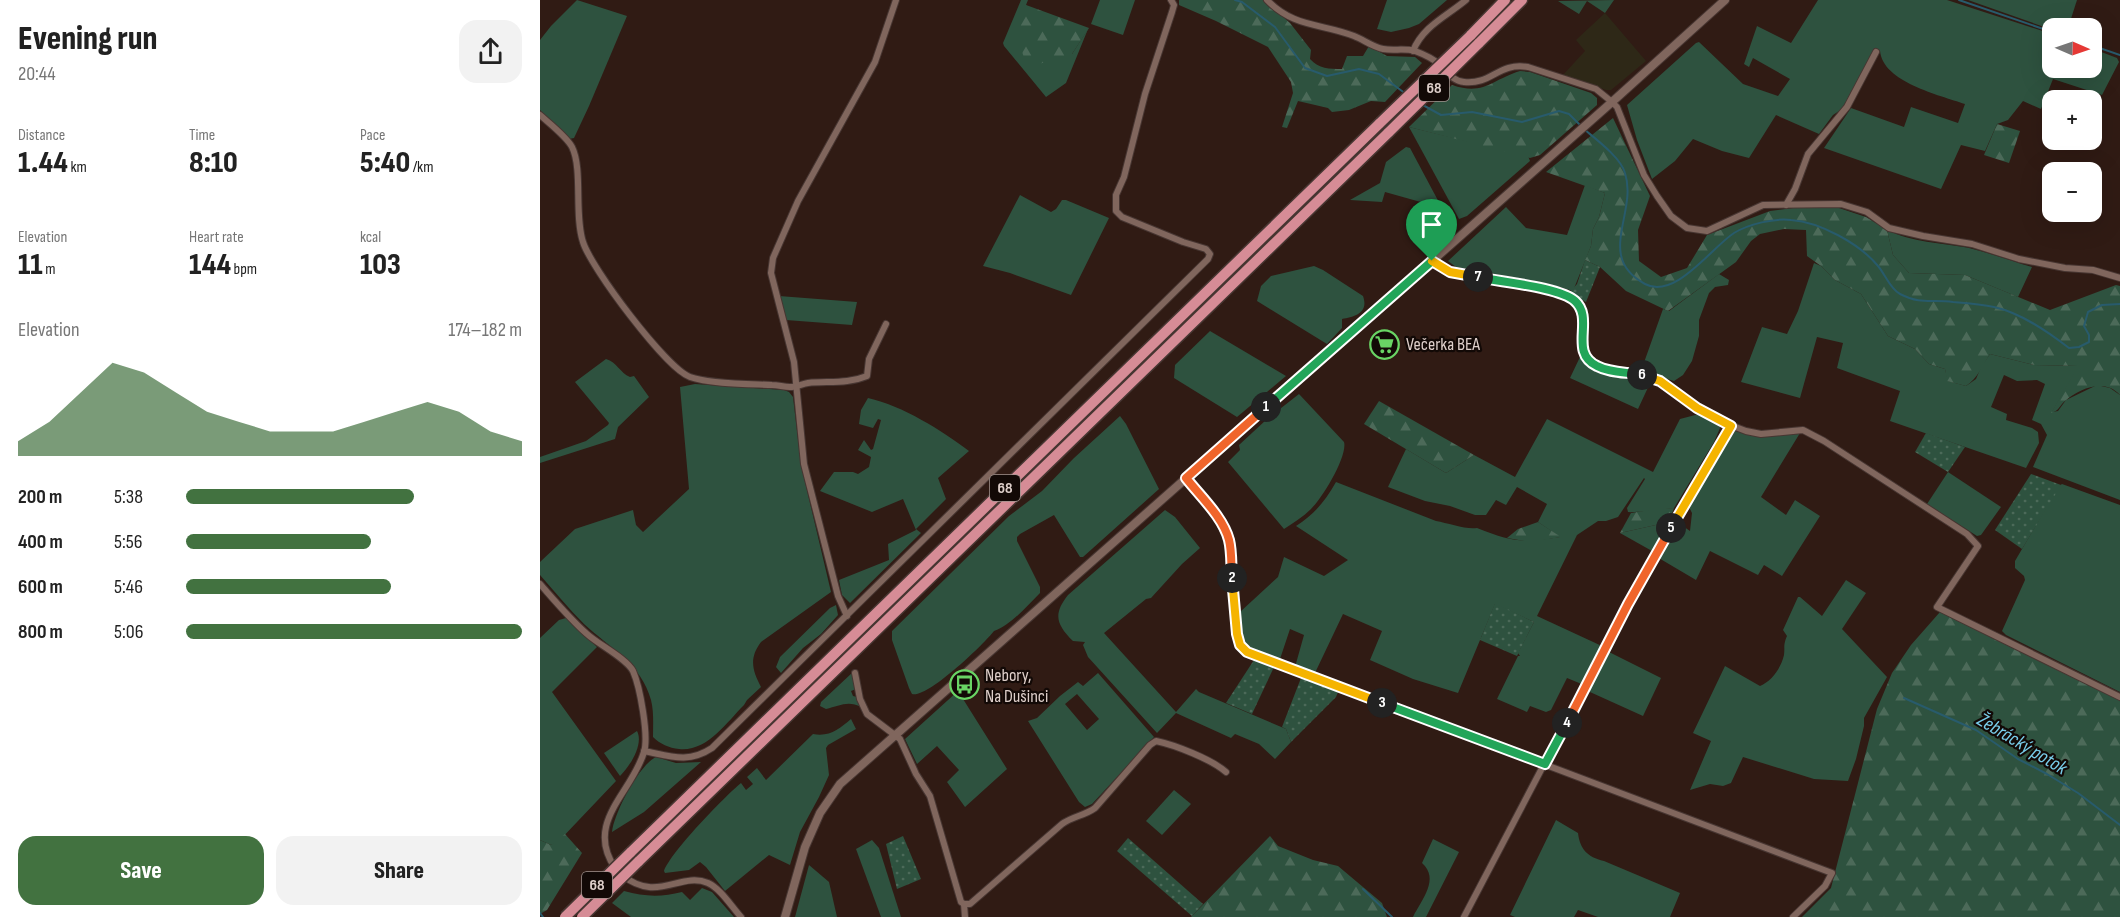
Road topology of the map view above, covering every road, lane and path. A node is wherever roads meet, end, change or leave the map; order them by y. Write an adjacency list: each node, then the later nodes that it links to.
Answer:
1 (896, 0): 16 (street)
2 (1172, 0): 20 (street)
3 (1267, 0): 8 (street)
4 (1466, 0): 8 (street)
5 (1505, 0): 28 (highway, 68, bridge)
6 (1522, 0): 29 (highway, 68, bridge)
7 (1725, 0): 10 (main road)
8 (1413, 51): 10 (street)
9 (1876, 52): 12 (street)
10 (1612, 102): 12 (street); 13 (main road)
11 (540, 115): 16 (street)
12 (1786, 206): 14 (street)
13 (1432, 261): 17 (street); 18 (main road)
14 (2120, 278)
15 (886, 324): 16 (street)
16 (796, 385): 20 (street)
17 (1731, 426): 22 (street); 25 (street)
18 (1186, 478): 23 (main road); 25 (street)
19 (540, 584): 24 (street)
20 (847, 616): 24 (street)
21 (855, 673): 23 (street)
22 (2120, 697)
23 (896, 735): 27 (street); 31 (main road)
24 (644, 751): 30 (street)
25 (1545, 764): 33 (street); 34 (street)
26 (1226, 772): 27 (street)
27 (964, 904): 32 (street)
28 (565, 917)
29 (582, 917)
30 (741, 917)
31 (784, 917)
32 (964, 917)
33 (1464, 917)
34 (1793, 917)

